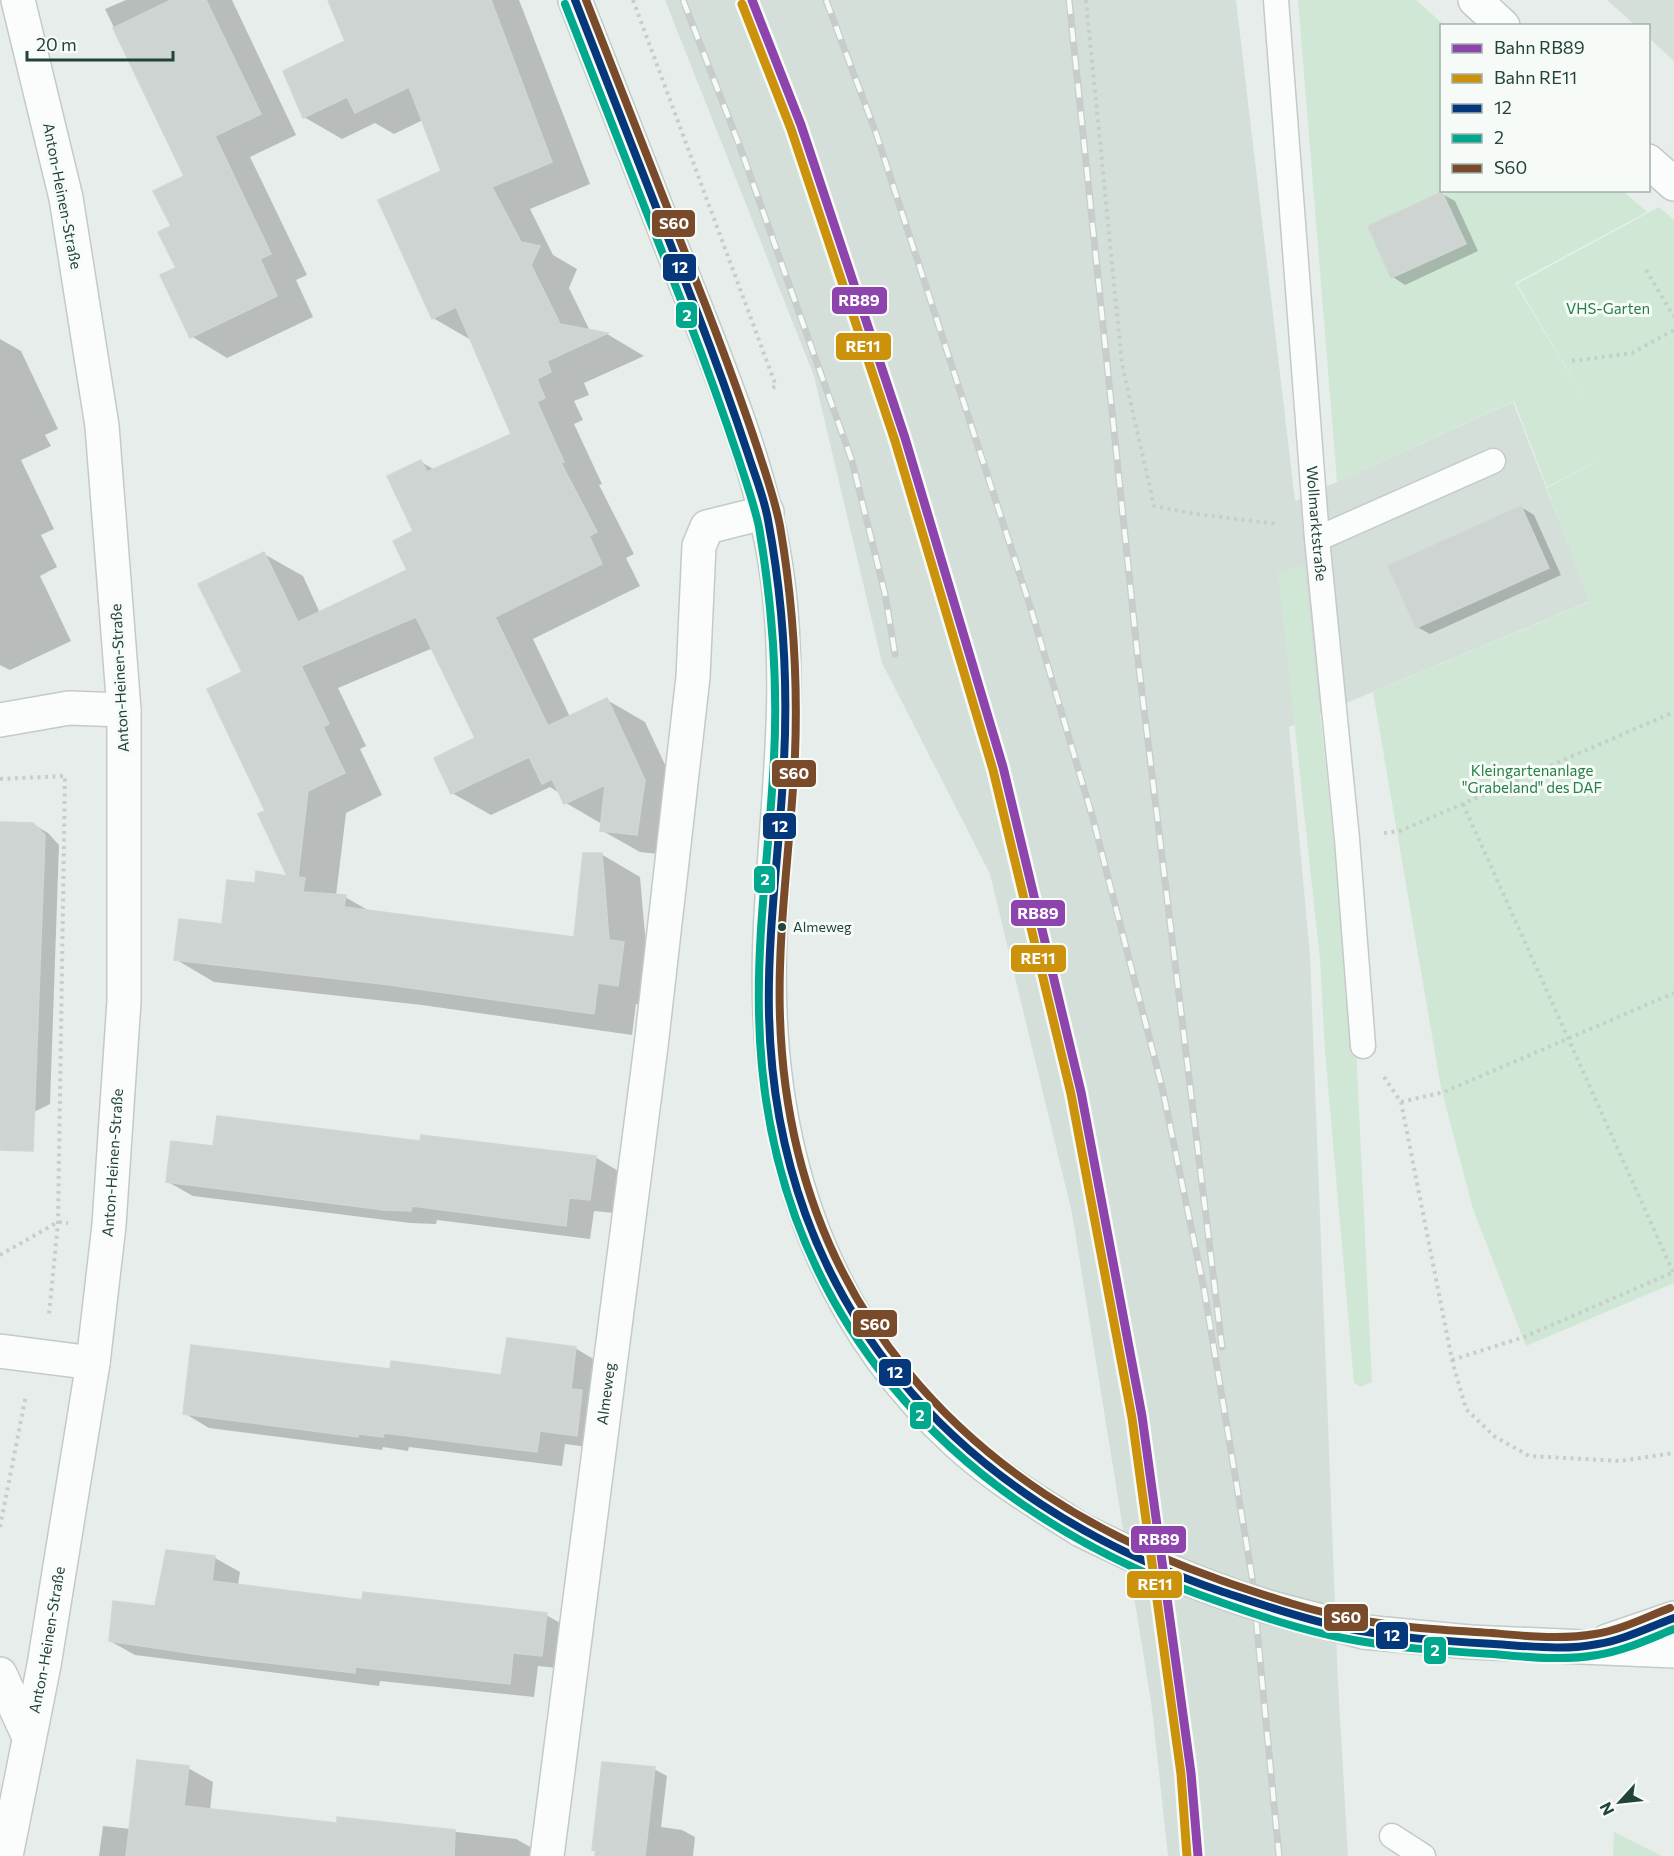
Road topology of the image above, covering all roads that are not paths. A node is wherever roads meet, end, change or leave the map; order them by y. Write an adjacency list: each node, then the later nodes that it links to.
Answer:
1 (18, 0): 11 (street, Anton-Heinen-Straße)
2 (575, 0): 9 (street)
3 (1276, 0): 10 (lane, Wollmarktstraße)
4 (1475, 0): 5 (street)
5 (1501, 24)
6 (1650, 163): 7 (street)
7 (1674, 184)
8 (1493, 461): 10 (lane)
9 (767, 512): 17 (street, bridge); 23 (street, Almeweg)
10 (1317, 539): 13 (lane, Wollmarktstraße)
11 (124, 710): 12 (street); 15 (street, Anton-Heinen-Straße)
12 (0, 720)
13 (1363, 1046)
14 (0, 1351): 15 (street)
15 (93, 1363): 20 (street, Anton-Heinen-Straße)
16 (1674, 1618): 17 (street)
17 (1592, 1646): 18 (street)
18 (1674, 1651)
19 (0, 1674): 20 (street, Anton-Heinen-Straße)
20 (29, 1737): 22 (street, Anton-Heinen-Straße)
21 (1392, 1836): 24 (lane)
22 (6, 1856)
23 (547, 1856)
24 (1423, 1856)

